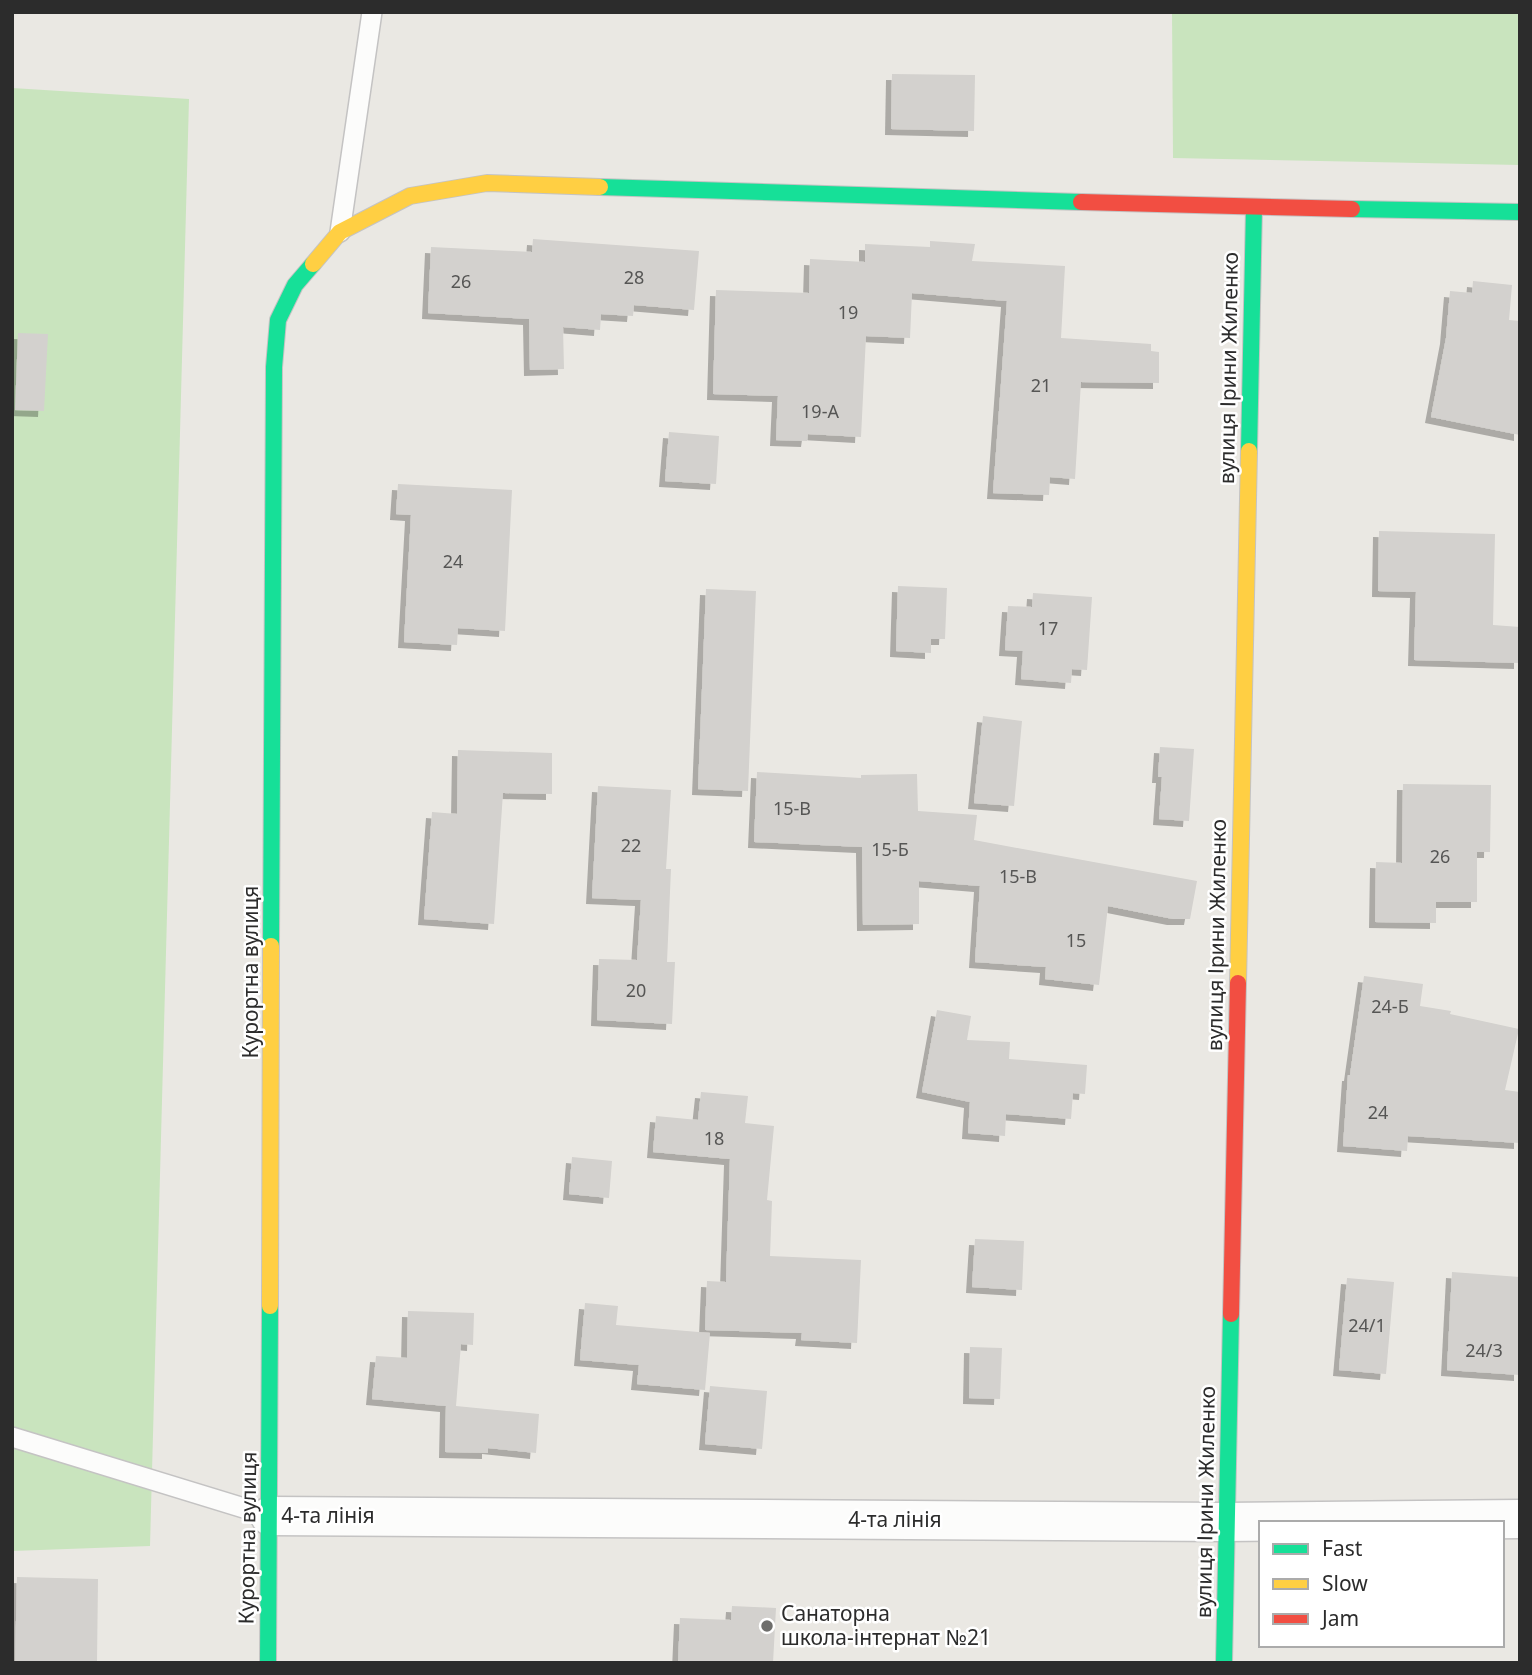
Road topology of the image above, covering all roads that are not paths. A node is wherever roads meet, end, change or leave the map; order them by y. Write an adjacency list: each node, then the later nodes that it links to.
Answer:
1 (372, 12): 4 (lane)
2 (1254, 208): 3 (street); 4 (street); 9 (street, вулиця Ірини Жиленко)
3 (1520, 212)
4 (340, 232): 6 (street, Курортна вулиця)
5 (12, 1437): 6 (lane)
6 (270, 1516): 9 (street, 4-та лінія); 11 (street, Курортна вулиця)
7 (1520, 1519): 8 (street, 4-та лінія)
8 (1324, 1521)
9 (1226, 1522): 10 (street, 4-та лінія); 12 (street, вулиця Ірини Жиленко)
10 (1259, 1522)
11 (268, 1663)
12 (1224, 1663)

